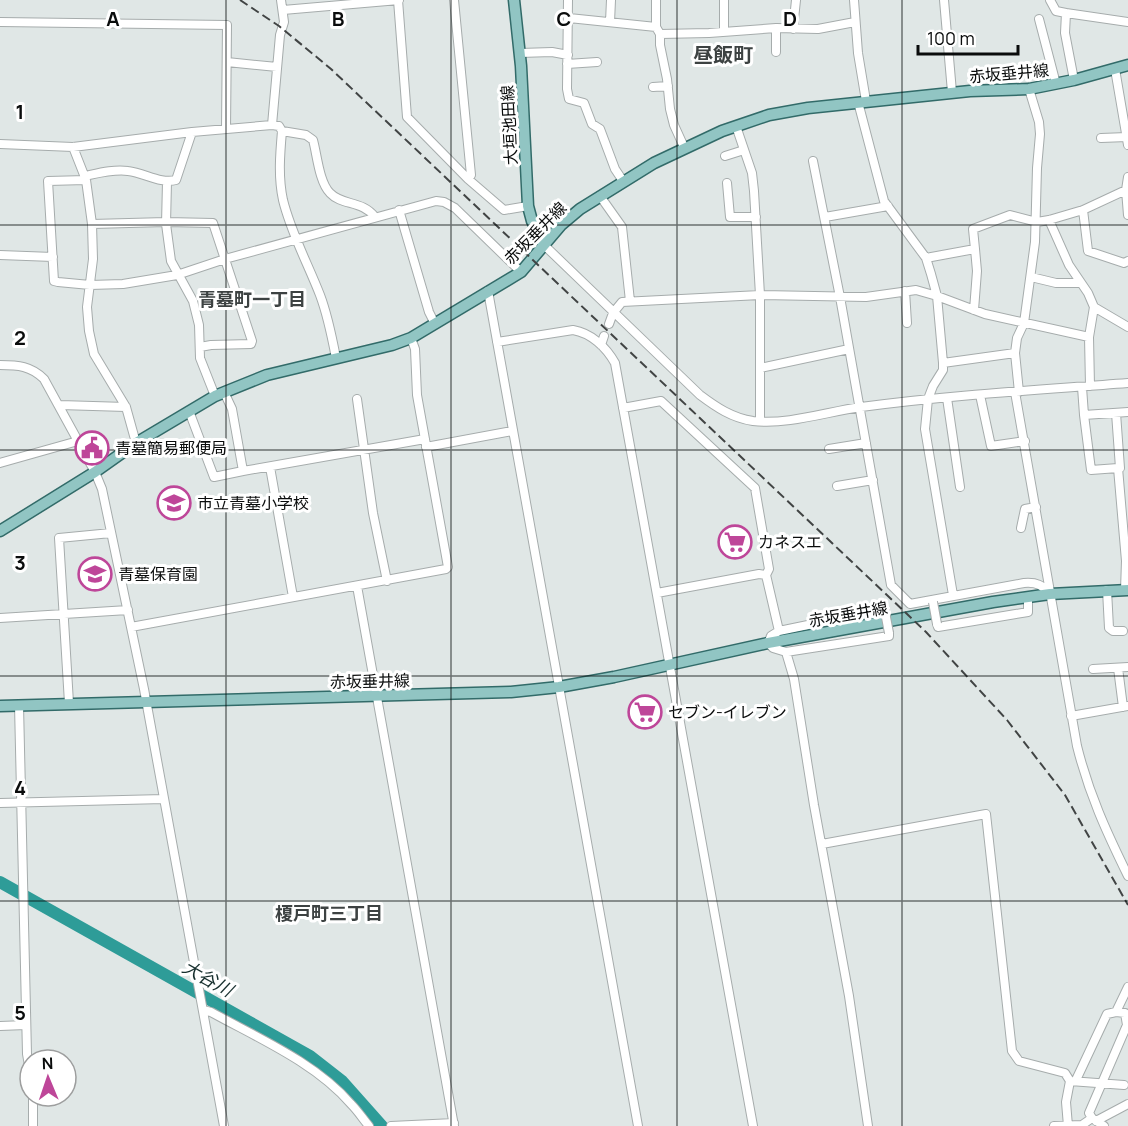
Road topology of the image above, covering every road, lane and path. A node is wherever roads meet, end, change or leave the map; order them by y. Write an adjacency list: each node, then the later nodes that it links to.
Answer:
1 (281, 0): 13 (street)
2 (398, 0): 13 (street); 56 (street)
3 (454, 0): 56 (street)
4 (514, 0): 26 (main road, 大垣池田線)
5 (568, 0): 15 (street)
6 (611, 0): 18 (street)
7 (656, 0): 23 (street)
8 (724, 0): 24 (street)
9 (796, 0): 22 (street)
10 (854, 0): 19 (street)
11 (944, 0): 38 (street)
12 (1050, 0): 14 (street)
13 (283, 10): 31 (street)
14 (1066, 13): 20 (street); 33 (street)
15 (569, 18): 18 (street); 27 (street)
16 (1039, 19): 34 (street)
17 (0, 22): 28 (street)
18 (610, 22): 23 (street)
19 (855, 22): 22 (street); 39 (street)
20 (1128, 22)
21 (776, 28): 22 (street); 24 (street); 25 (street)
22 (793, 29)
23 (658, 30): 24 (street); 35 (street)
24 (724, 32)
25 (776, 52)
26 (520, 53): 27 (street); 62 (main road, 大垣池田線)
27 (568, 59): 29 (street); 57 (street)
28 (227, 62): 31 (street); 43 (street)
29 (597, 62)
30 (1128, 65): 32 (main road, 赤坂垂井線)
31 (277, 67): 41 (street)
32 (1115, 69): 33 (main road, 赤坂垂井線); 40 (street)
33 (1074, 80): 34 (main road, 赤坂垂井線)
34 (1056, 84): 37 (main road, 赤坂垂井線)
35 (668, 86): 36 (street); 50 (street)
36 (652, 87)
37 (1029, 89): 38 (main road, 赤坂垂井線); 72 (street)
38 (952, 93): 39 (main road, 赤坂垂井線)
39 (862, 101): 42 (main road, 赤坂垂井線); 63 (street)
40 (1125, 105): 47 (street)
41 (272, 125): 43 (street); 44 (street)
42 (736, 126): 50 (main road, 赤坂垂井線); 51 (street)
43 (226, 129): 45 (street)
44 (282, 131): 67 (street); 74 (street)
45 (192, 132): 49 (street); 58 (street)
46 (1101, 138): 47 (street)
47 (1127, 141)
48 (0, 144): 49 (street)
49 (73, 147): 55 (street)
50 (684, 147): 57 (main road, 赤坂垂井線)
51 (744, 150): 52 (street); 68 (street)
52 (725, 156)
53 (813, 161): 69 (street)
54 (1128, 177): 60 (street)
55 (85, 178): 58 (street); 73 (street); 78 (street)
56 (468, 179): 62 (street)
57 (623, 181): 61 (main road, 赤坂垂井線)
58 (167, 182): 71 (street)
59 (727, 183): 68 (street)
60 (1127, 189): 65 (street); 66 (street)
61 (600, 196): 75 (main road, 赤坂垂井線); 92 (street)
62 (528, 206): 75 (main road, 大垣池田線)
63 (888, 206): 69 (street); 79 (street)
64 (399, 210): 67 (street); 82 (street); 98 (street)
65 (1083, 210): 70 (street); 81 (street)
66 (1128, 215)
67 (375, 217): 74 (street)
68 (756, 217): 89 (street)
69 (825, 217): 91 (street)
70 (1049, 220): 72 (street); 85 (street)
71 (166, 222): 73 (street); 80 (street); 83 (street)
72 (1037, 222): 76 (street); 84 (street)
73 (92, 224): 86 (street)
74 (297, 238): 80 (street); 107 (street)
75 (544, 246): 82 (main road, 赤坂垂井線); 95 (street)
76 (975, 249): 79 (street); 94 (street)
77 (0, 255): 78 (street)
78 (53, 256): 86 (street)
79 (926, 258): 90 (street)
80 (225, 259): 83 (street); 104 (street)
81 (1128, 261)
82 (521, 272): 87 (main road, 赤坂垂井線)
83 (177, 275): 86 (street); 104 (street)
84 (1031, 277): 85 (street); 97 (street)
85 (1080, 283): 93 (street)
86 (90, 285): 120 (street)
87 (488, 291): 98 (main road, 赤坂垂井線); 103 (street)
88 (905, 291): 90 (street); 91 (street); 96 (street)
89 (760, 295): 91 (street); 92 (street); 110 (street)
90 (937, 296): 94 (street); 108 (street)
91 (840, 297): 105 (street)
92 (630, 301): 95 (street)
93 (1094, 307): 100 (street); 101 (street)
94 (974, 310): 97 (street)
95 (613, 313): 99 (street); 127 (street)
96 (907, 323)
97 (1024, 323): 101 (street); 106 (street)
98 (435, 324): 102 (main road, 赤坂垂井線)
99 (609, 324)
100 (1128, 327)
101 (1089, 337): 112 (street)
102 (411, 338): 107 (main road, 赤坂垂井線); 131 (street)
103 (497, 342): 122 (street); 128 (street)
104 (200, 347): 114 (street)
105 (849, 349): 110 (street); 121 (street)
106 (1015, 354): 108 (street); 113 (street)
107 (336, 358): 114 (main road, 赤坂垂井線)
108 (943, 363): 118 (street)
109 (0, 365): 119 (street)
110 (760, 368): 127 (street)
111 (1128, 383): 112 (street)
112 (1086, 386): 113 (street); 126 (street)
113 (1017, 392): 115 (street); 130 (street)
114 (219, 394): 123 (main road, 赤坂垂井線); 139 (street)
115 (980, 395): 116 (street); 130 (street)
116 (947, 398): 118 (street); 143 (street)
117 (357, 399): 135 (street)
118 (928, 399): 121 (street); 155 (street)
119 (60, 405): 120 (street); 129 (street)
120 (126, 407): 133 (street)
121 (860, 407): 127 (street); 132 (street)
122 (622, 408): 148 (street); 153 (street)
123 (189, 411): 133 (main road, 赤坂垂井線); 139 (street)
124 (1128, 412): 125 (street)
125 (1116, 413): 126 (street); 138 (street)
126 (1084, 415): 138 (street)
127 (760, 421)
128 (512, 431): 131 (street); 170 (street)
129 (78, 441): 136 (street); 140 (street)
130 (1024, 441): 144 (street)
131 (425, 443): 135 (street); 149 (street)
132 (866, 443): 134 (street); 141 (street)
133 (136, 444): 140 (main road, 赤坂垂井線)
134 (829, 449)
135 (363, 450): 137 (street); 149 (street)
136 (0, 464)
137 (270, 467): 139 (street); 156 (street)
138 (1122, 468): 152 (street)
139 (243, 471)
140 (95, 472): 146 (main road, 赤坂垂井線); 147 (street)
141 (873, 480): 142 (street); 158 (street)
142 (837, 486)
143 (960, 487)
144 (1036, 507): 145 (street); 154 (street)
145 (1021, 528)
146 (0, 531)
147 (111, 533): 159 (street); 160 (street)
148 (766, 575): 153 (street); 163 (street)
149 (387, 581): 150 (street)
150 (357, 586): 156 (street); 171 (street)
151 (1107, 590): 152 (main road, 赤坂垂井線); 154 (main road, 赤坂垂井線); 164 (street)
152 (1127, 590)
153 (657, 593): 167 (street)
154 (1050, 594): 155 (street); 157 (main road, 赤坂垂井線); 177 (street)
155 (952, 595): 158 (street)
156 (293, 597): 162 (street)
157 (1028, 597): 158 (street, bridge); 165 (main road, 赤坂垂井線)
158 (933, 600)
159 (128, 610): 160 (street); 162 (street)
160 (64, 615): 161 (street); 173 (street)
161 (0, 618)
162 (131, 627): 172 (street)
163 (779, 631): 165 (street); 166 (street, bridge)
164 (1124, 631)
165 (768, 643): 166 (street); 167 (main road, 赤坂垂井線)
166 (786, 652): 181 (street)
167 (668, 665): 170 (main road, 赤坂垂井線); 203 (street)
168 (1123, 668): 169 (street); 176 (street)
169 (1093, 669)
170 (559, 687): 171 (main road, 赤坂垂井線); 202 (street)
171 (377, 696): 172 (main road, 赤坂垂井線); 196 (street)
172 (146, 701): 173 (main road, 赤坂垂井線); 178 (street)
173 (69, 703): 174 (main road, 赤坂垂井線)
174 (19, 705): 175 (main road, 赤坂垂井線); 180 (street)
175 (0, 706)
176 (1126, 707): 177 (street)
177 (1071, 716): 182 (street)
178 (164, 799): 180 (street); 185 (street)
179 (0, 803): 180 (street)
180 (22, 803): 187 (street)
181 (822, 844): 190 (street); 204 (street)
182 (1124, 858): 183 (street)
183 (1128, 876)
184 (1128, 987): 186 (street)
185 (203, 1008): 199 (street); 200 (street)
186 (1116, 1012): 190 (street); 191 (street)
187 (26, 1025): 188 (street); 189 (street)
188 (0, 1026)
189 (27, 1048)
190 (1073, 1080): 191 (street); 197 (street)
191 (1102, 1082): 192 (street); 195 (street)
192 (1124, 1085)
193 (1128, 1104): 195 (street)
194 (33, 1108): 198 (street)
195 (1097, 1122): 197 (street)
196 (454, 1124): 201 (street)
197 (1068, 1125): 205 (street)
198 (33, 1126)
199 (224, 1126)
200 (369, 1126)
201 (392, 1126)
202 (638, 1126)
203 (753, 1126)
204 (868, 1126)
205 (1054, 1126)

